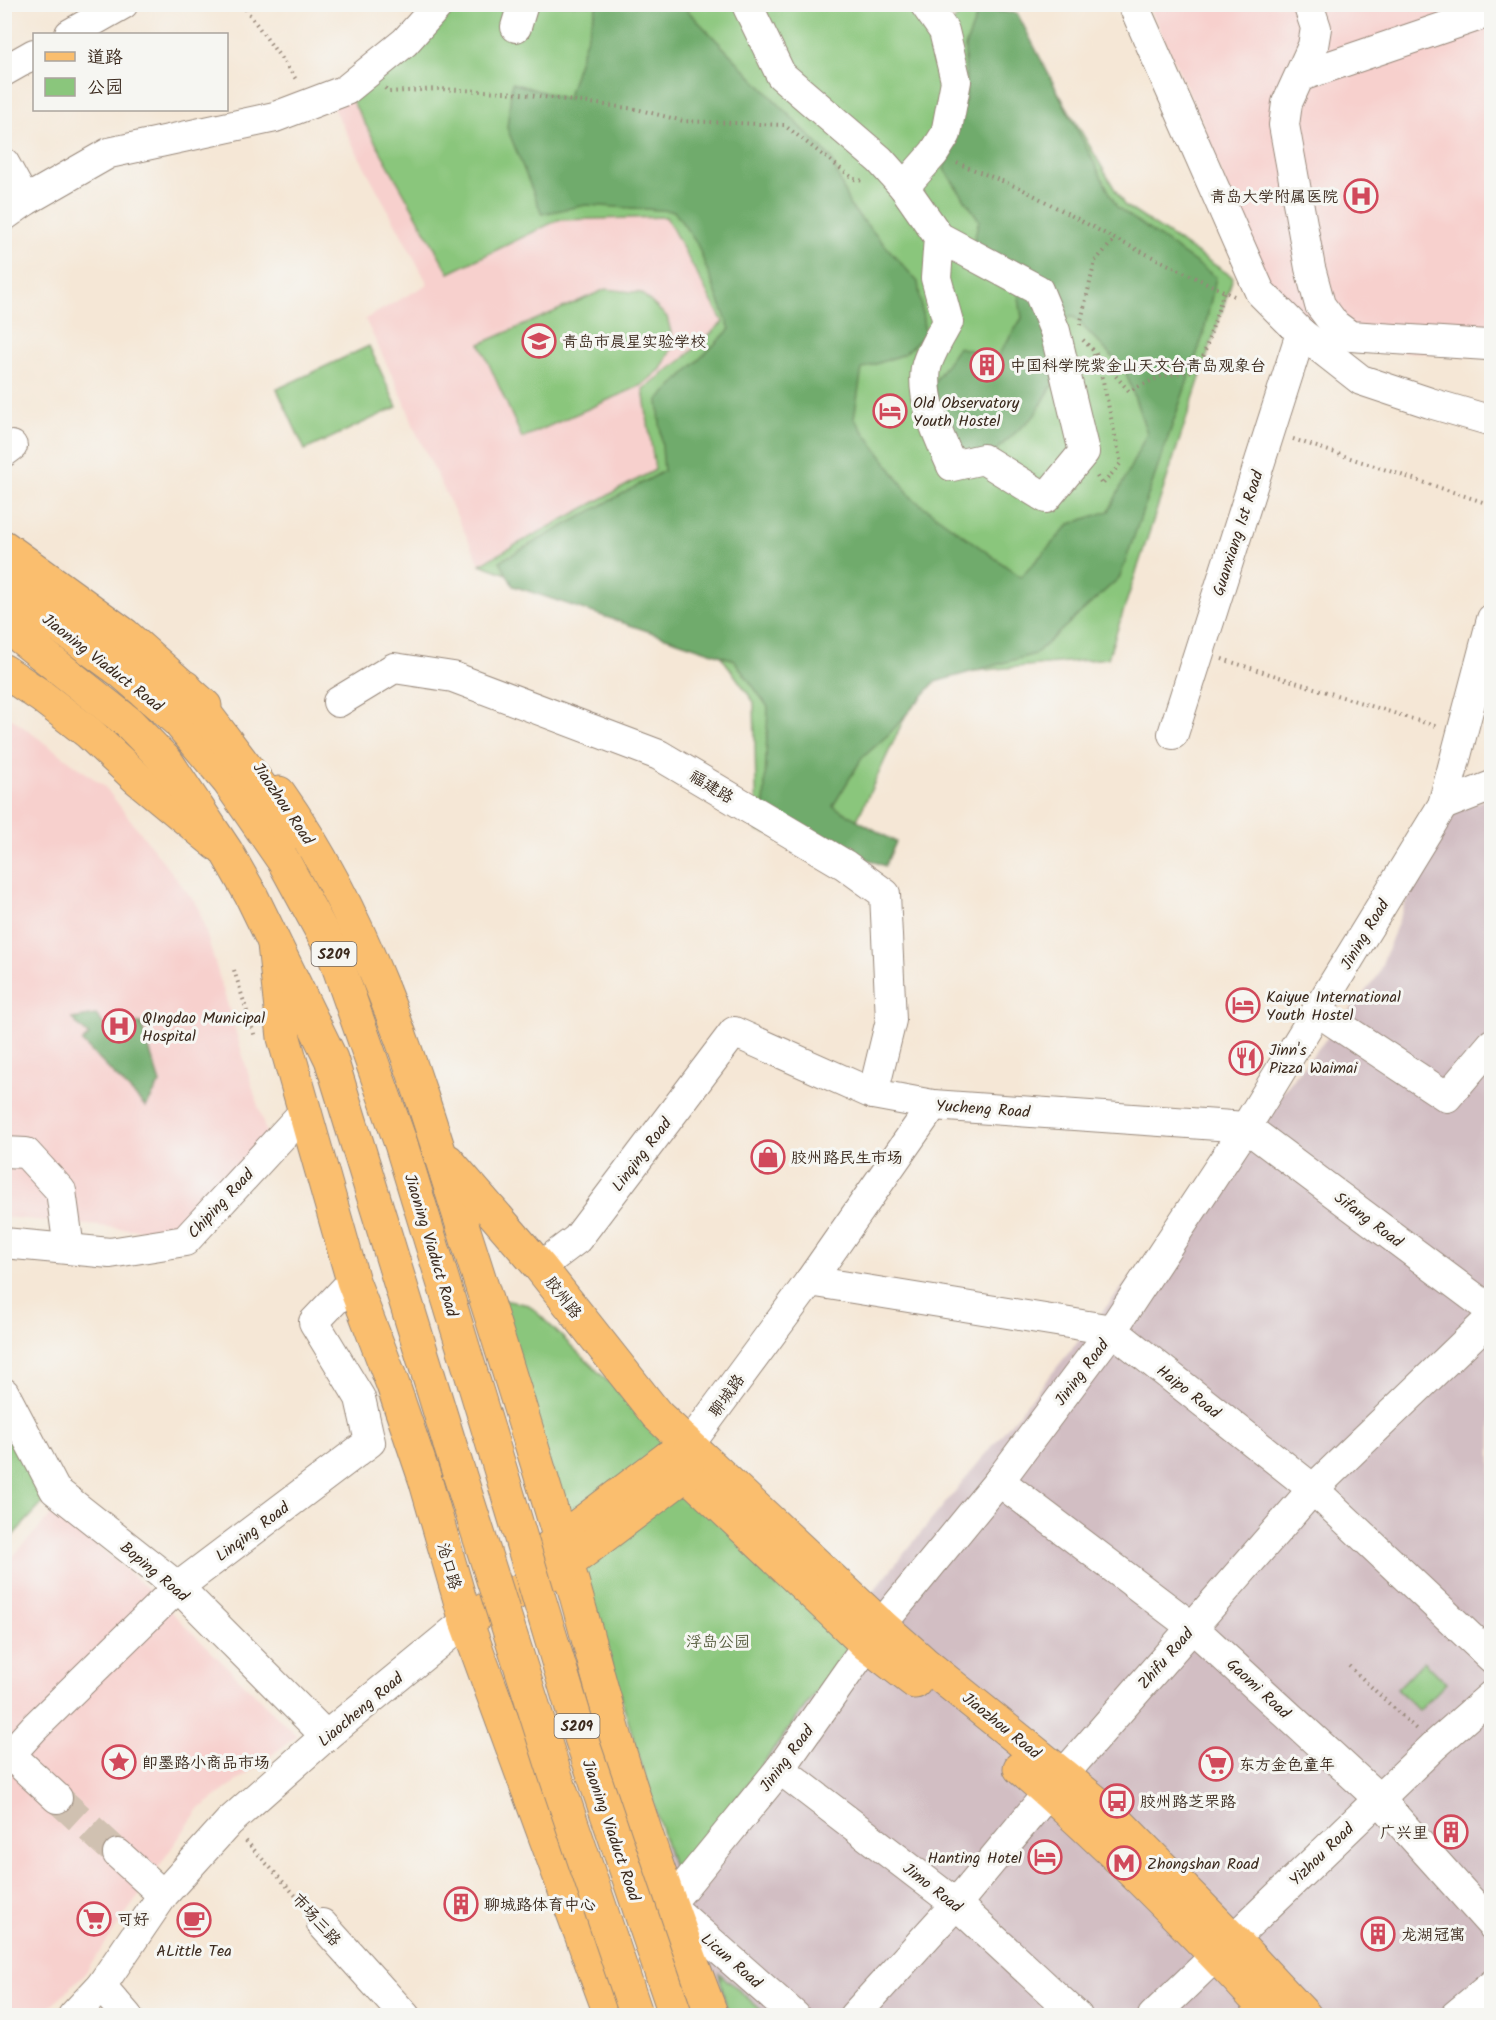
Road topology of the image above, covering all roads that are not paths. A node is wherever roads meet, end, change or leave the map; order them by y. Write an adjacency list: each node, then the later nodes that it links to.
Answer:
1 (439, 4): 16 (street)
2 (752, 4): 15 (street)
3 (925, 4): 15 (street)
4 (1133, 4): 18 (street)
5 (1308, 4): 12 (street)
6 (1491, 11): 12 (street)
7 (112, 17): 8 (street)
8 (72, 33)
9 (33, 55): 10 (street)
10 (4, 71)
11 (33, 76): 13 (street)
12 (1301, 76): 19 (street)
13 (4, 91)
14 (4, 163): 16 (street)
15 (903, 187): 17 (street)
16 (15, 208)
17 (939, 237): 17 (street)
18 (1302, 333): 20 (street); 28 (street, Guanxiang 1st Road)
19 (1491, 343)
20 (1491, 421)
21 (4, 547): 26 (main road, Jiaozhou Road)
22 (4, 586): 40 (main road, Jiaoning Viaduct Road / S209)
23 (1491, 619): 30 (street, Jining Road)
24 (4, 624): 31 (main road, Jiaoning Viaduct Road / S209)
25 (4, 671): 31 (main road)
26 (185, 687): 40 (main road); 41 (main road, Jiaozhou Road)
27 (338, 702): 36 (street, 福建路)
28 (1173, 734)
29 (1491, 786): 30 (street)
30 (1443, 805): 33 (street, Jining Road)
31 (226, 851): 32 (main road, Jiaoning Viaduct Road / S209)
32 (274, 944): 38 (main road); 81 (main road, Jiaoning Viaduct Road / S209, bridge)
33 (1317, 1011): 35 (street); 39 (street, Jining Road)
34 (734, 1032): 36 (street, Yucheng Road); 45 (street, Linqing Road)
35 (1491, 1044)
36 (873, 1094): 37 (street, Yucheng Road)
37 (933, 1105): 39 (street, Yucheng Road); 47 (street, 聊城路)
38 (305, 1111): 44 (street, Chiping Road); 46 (main road, 沧口路)
39 (1246, 1127): 48 (street, Sifang Road); 50 (street, Jining Road)
40 (401, 1144): 82 (main road, Jiaoning Viaduct Road / S209, bridge)
41 (438, 1150): 45 (main road, 胶州路); 55 (main road)
42 (4, 1152): 44 (street)
43 (4, 1243): 44 (street, Chiping Road)
44 (69, 1249)
45 (540, 1267): 52 (main road, 胶州路)
46 (353, 1281): 56 (street, Linqing Road); 57 (main road, 沧口路)
47 (810, 1281): 50 (street, Haipo Road); 52 (street, 聊城路)
48 (1491, 1311)
49 (1491, 1317): 54 (street, Zhifu Road)
50 (1112, 1330): 53 (street, Jining Road); 54 (street, Haipo Road)
51 (4, 1393): 56 (street, Boping Road)
52 (681, 1459): 55 (main road, 聊城路); 59 (main road, Jiaozhou Road)
53 (999, 1481): 58 (street, Gaomi Road); 59 (street, Jining Road)
54 (1313, 1489): 58 (street, Zhifu Road); 60 (street, Haipo Road)
55 (563, 1551): 57 (main road, 聊城路); 71 (main road)
56 (178, 1587): 62 (street, Boping Road); 63 (street, Linqing Road)
57 (466, 1621): 62 (street, Liaocheng Road); 80 (main road, 沧口路)
58 (1192, 1627): 65 (street, Zhifu Road); 67 (street, Gaomi Road)
59 (874, 1635): 64 (street, Jining Road); 65 (main road, Jiaozhou Road)
60 (1491, 1658)
61 (1491, 1695): 67 (street, Yizhou Road)
62 (326, 1736): 69 (street, Liaocheng Road)
63 (6, 1755): 66 (street)
64 (780, 1769): 70 (street, Jimo Road); 71 (street, Jining Road)
65 (1056, 1783): 70 (street, Zhifu Road); 74 (main road, Jiaozhou Road)
66 (57, 1798)
67 (1379, 1799): 73 (street, Gaomi Road); 74 (street, Yizhou Road)
68 (118, 1854): 69 (street)
69 (164, 1895): 76 (street, Liaocheng Road)
70 (956, 1904): 85 (street, Zhifu Road); 86 (street, Jimo Road)
71 (669, 1905): 83 (main road); 84 (street, Licun Road)
72 (322, 1924): 79 (street, 市场三路)
73 (1491, 1925)
74 (1224, 1947): 87 (street, Yizhou Road); 88 (main road, Jiaozhou Road); 89 (main road, Jiaozhou Road)
75 (1491, 1985): 90 (street)
76 (101, 1986): 77 (street, Liaocheng Road); 78 (street)
77 (72, 2016)
78 (127, 2016)
79 (405, 2016)
80 (611, 2016)
81 (637, 2016)
82 (676, 2016)
83 (712, 2016)
84 (795, 2016)
85 (854, 2016)
86 (1077, 2016)
87 (1153, 2016)
88 (1272, 2016)
89 (1305, 2016)
90 (1455, 2016)

